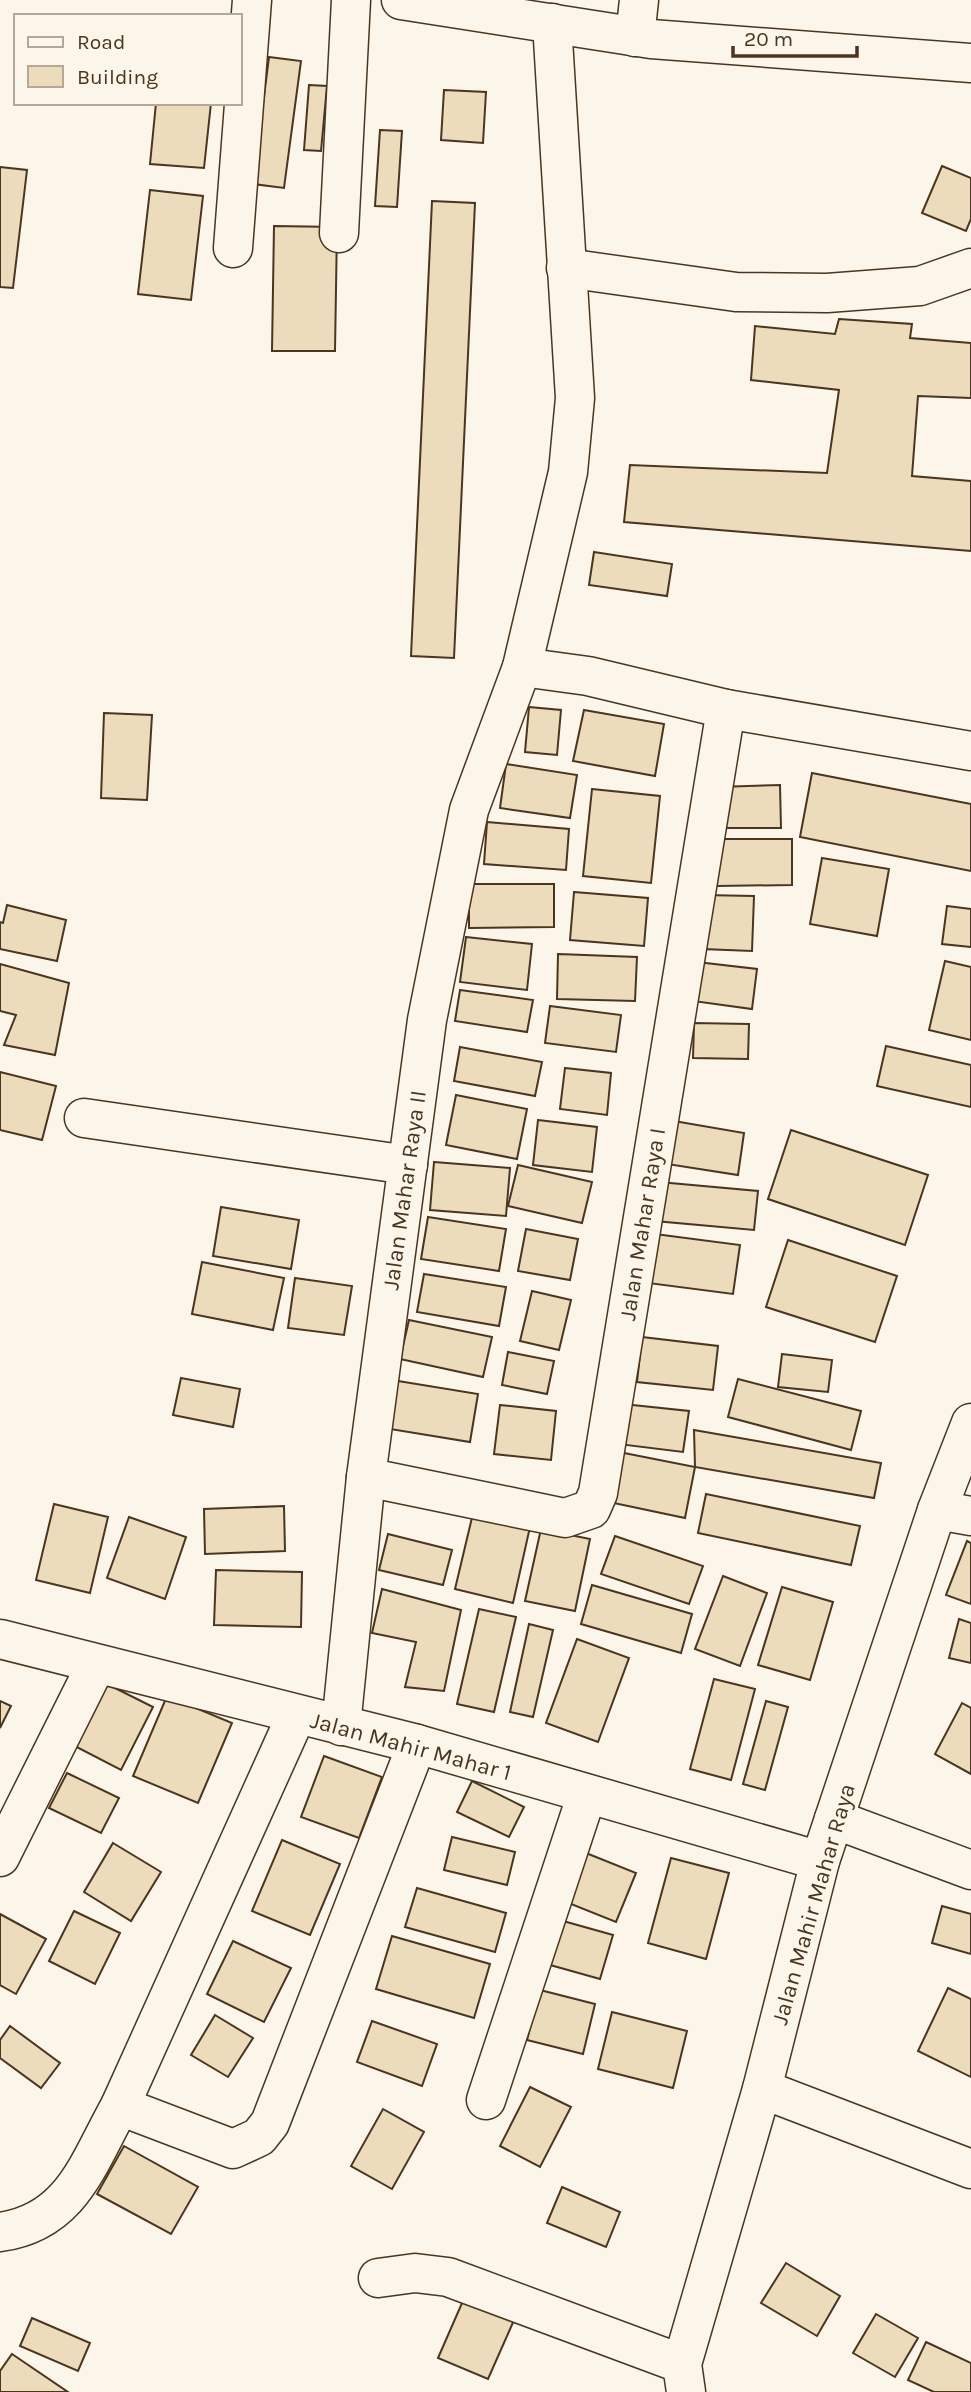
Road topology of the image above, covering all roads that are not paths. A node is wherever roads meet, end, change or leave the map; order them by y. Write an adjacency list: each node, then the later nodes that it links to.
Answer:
1 (252, 0): 8 (main road)
2 (351, 0): 7 (main road)
3 (401, 0): 5 (main road)
4 (637, 18): 5 (main road); 6 (main road)
5 (552, 23): 9 (main road, Jalan Mahar Raya II)
6 (971, 63)
7 (339, 233)
8 (233, 248)
9 (566, 268): 10 (main road); 11 (main road, Jalan Mahar Raya II)
10 (971, 268)
11 (522, 667): 12 (main road); 15 (main road, Jalan Mahar Raya II)
12 (726, 709): 13 (main road); 17 (main road, Jalan Mahar Raya I)
13 (971, 751)
14 (84, 1118): 15 (main road)
15 (408, 1165): 17 (main road, Jalan Mahar Raya II)
16 (971, 1423): 18 (main road, Jalan Mahir Mahar Raya)
17 (366, 1477): 22 (main road, Jalan Mahar Raya II)
18 (954, 1513): 25 (main road, Jalan Mahir Mahar Raya)
19 (0, 1639): 20 (main road, Jalan Mahir Mahar 1)
20 (96, 1665): 21 (main road, Jalan Mahir Mahar 1); 26 (main road)
21 (296, 1716): 22 (main road, Jalan Mahir Mahar 1); 31 (main road)
22 (341, 1726): 23 (main road, Jalan Mahir Mahar 1)
23 (418, 1744): 24 (main road, Jalan Mahir Mahar 1); 31 (main road)
24 (587, 1794): 27 (main road, Jalan Mahir Mahar 1); 30 (main road)
25 (834, 1819): 27 (main road, Jalan Mahir Mahar Raya); 28 (main road)
26 (0, 1857)
27 (820, 1861): 29 (main road, Jalan Mahir Mahar Raya)
28 (971, 1870)
29 (762, 2089): 32 (main road); 35 (main road, Jalan Mahir Mahar Raya)
30 (486, 2100)
31 (120, 2106): 33 (main road)
32 (971, 2169)
33 (0, 2232)
34 (378, 2278): 35 (main road)
35 (684, 2378)

